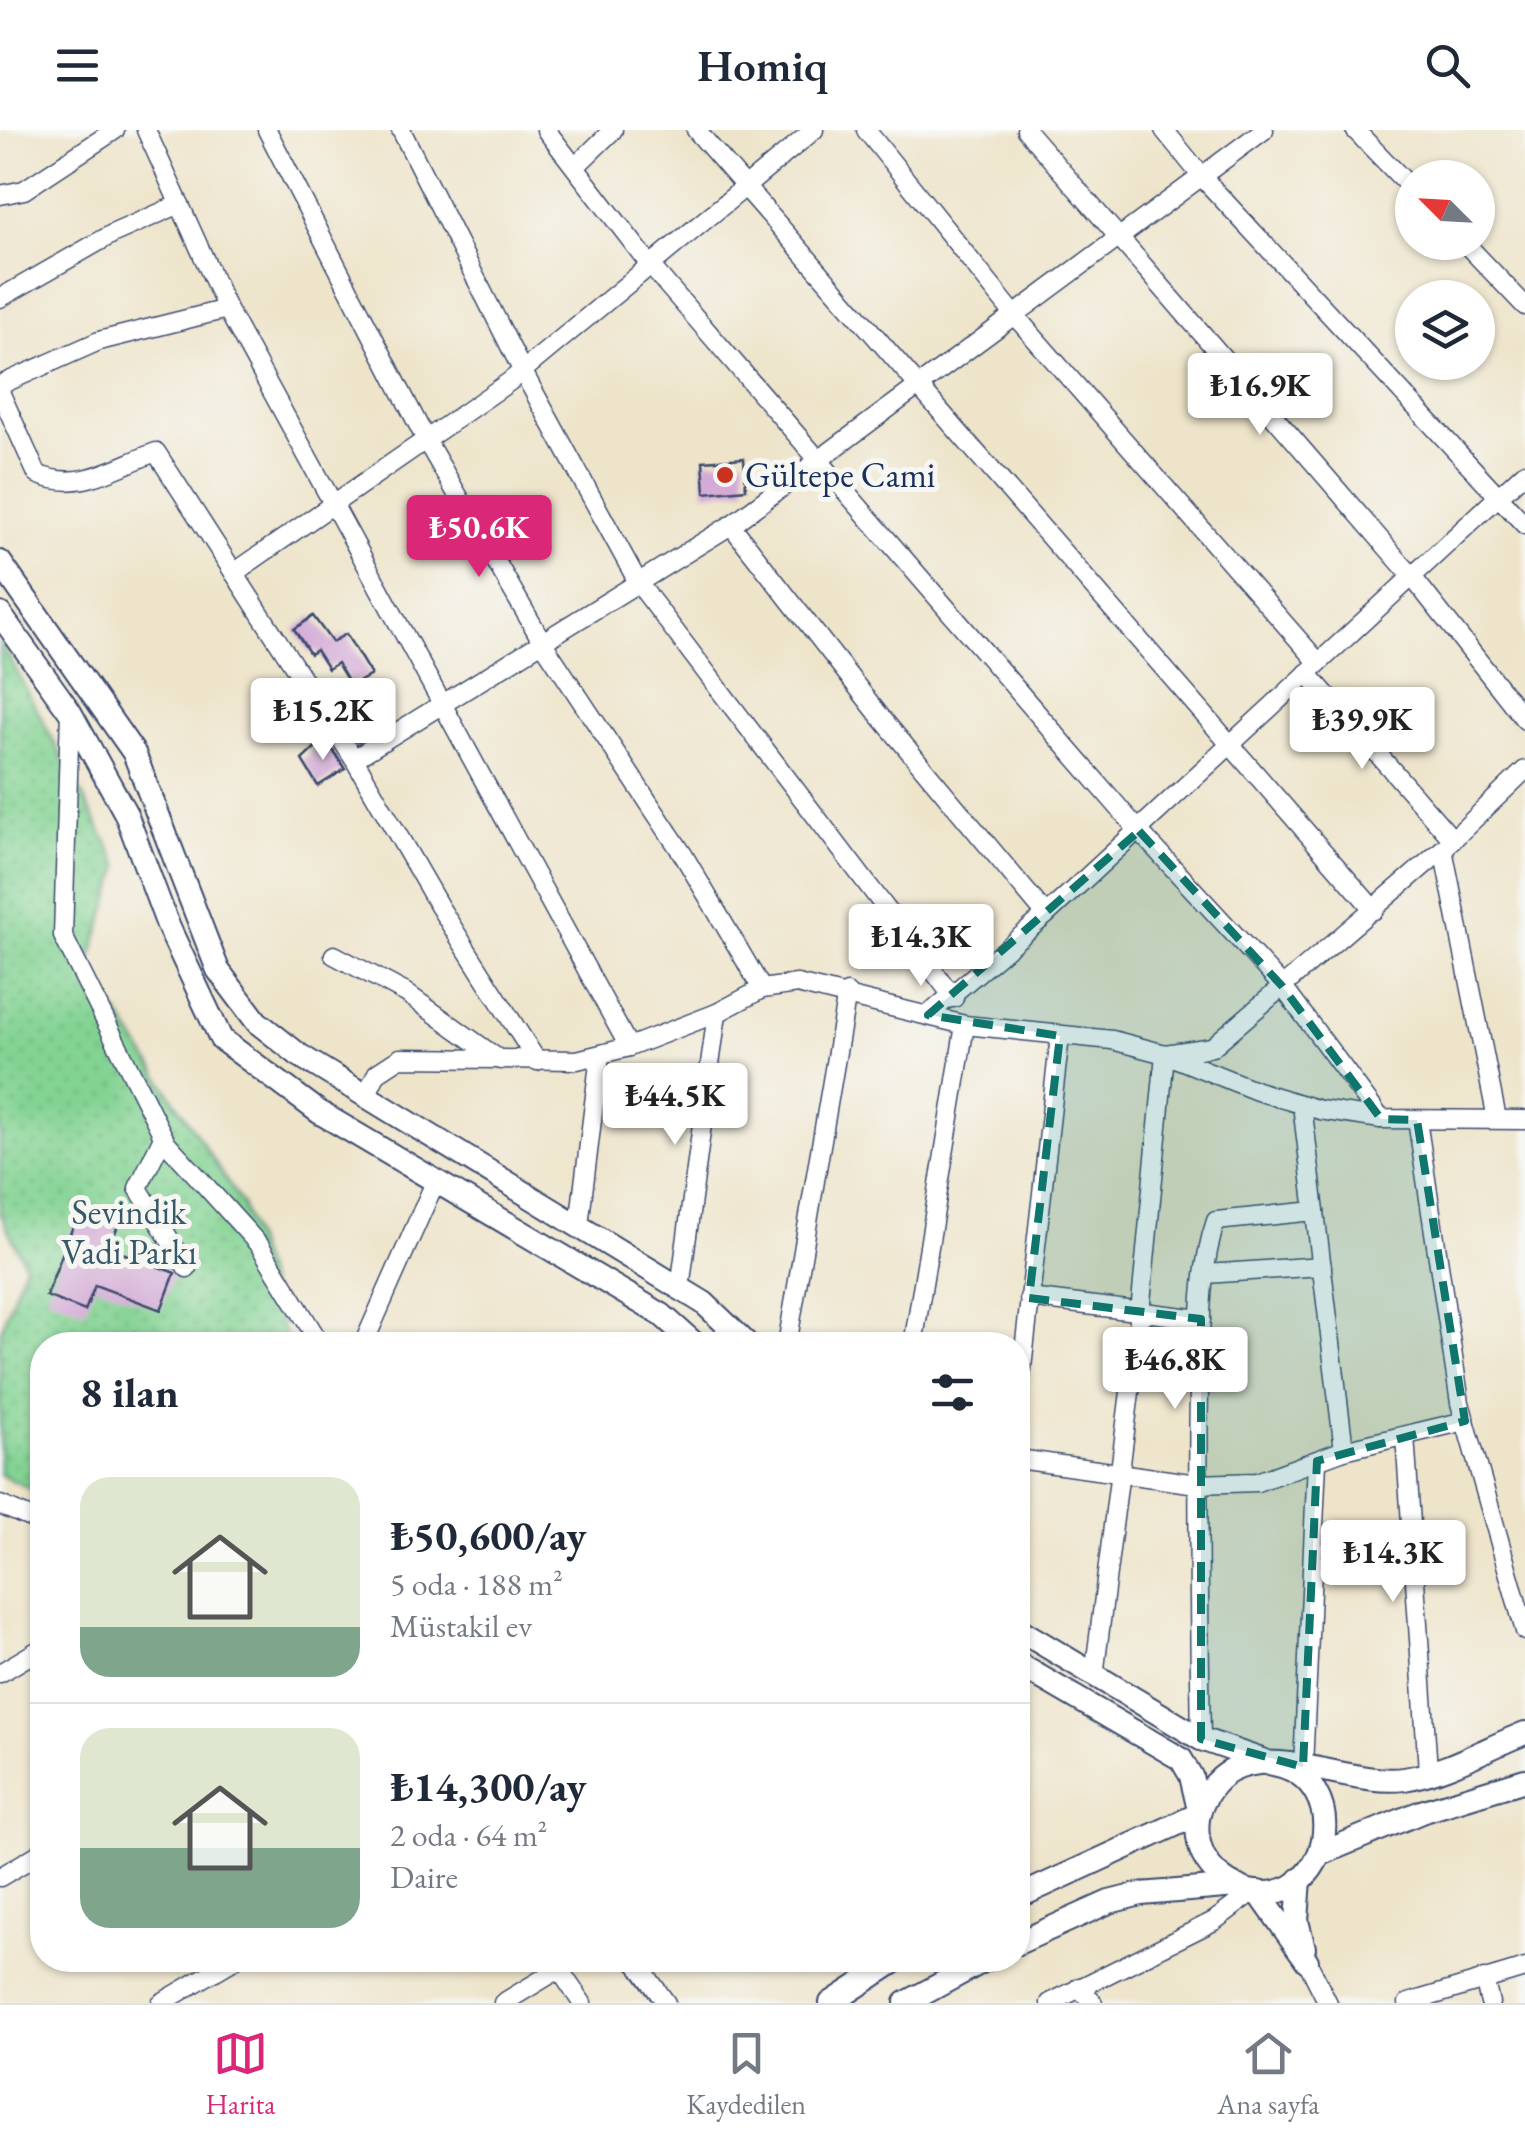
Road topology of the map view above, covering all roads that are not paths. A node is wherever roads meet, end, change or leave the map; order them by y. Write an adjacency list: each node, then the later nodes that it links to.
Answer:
1 (115, 130): 18 (street)
2 (146, 130): 19 (street)
3 (267, 130): 30 (street)
4 (401, 130): 27 (street)
5 (546, 130): 14 (street)
6 (613, 130): 14 (street)
7 (696, 130): 17 (street)
8 (814, 130): 17 (street)
9 (866, 130): 26 (street)
10 (1026, 130): 20 (street)
11 (1164, 130): 16 (street)
12 (1264, 130): 16 (street)
13 (1355, 130): 15 (street)
14 (575, 167): 22 (street)
15 (1395, 172)
16 (1202, 178): 20 (street); 33 (street)
17 (744, 188): 22 (street); 29 (street)
18 (0, 195)
19 (180, 204): 24 (street); 25 (street)
20 (1118, 238): 26 (street); 39 (street)
21 (1484, 260): 23 (street)
22 (650, 265): 27 (street); 31 (street)
23 (1521, 294)
24 (0, 298)
25 (228, 309): 28 (street); 34 (street)
26 (1016, 317): 29 (street); 43 (street)
27 (522, 370): 30 (street); 40 (street)
28 (0, 389): 38 (street)
29 (919, 390): 31 (street); 47 (street)
30 (427, 442): 34 (street); 42 (street)
31 (818, 460): 35 (street); 50 (street)
32 (1525, 472): 33 (street)
33 (1496, 496): 36 (street); 39 (street)
34 (333, 506): 38 (street); 44 (street)
35 (731, 525): 40 (street); 53 (street)
36 (1525, 526)
37 (0, 562): 68 (main road)
38 (234, 573): 48 (street)
39 (1410, 574): 43 (street); 46 (street)
40 (639, 584): 42 (street); 58 (street)
41 (0, 614): 45 (main road)
42 (542, 644): 44 (street); 56 (street)
43 (1313, 668): 47 (street); 51 (street)
44 (441, 702): 48 (street); 63 (street)
45 (70, 712): 74 (street); 75 (main road)
46 (1525, 720)
47 (1230, 747): 50 (street); 52 (street)
48 (354, 759): 67 (street)
49 (1525, 770): 51 (street)
50 (1139, 831): 53 (street); 55 (street)
51 (1448, 844): 52 (street); 71 (street)
52 (1374, 910): 55 (street)
53 (1046, 916): 58 (street)
54 (334, 955): 66 (street)
55 (1282, 986): 64 (street); 70 (street)
56 (762, 989): 57 (street); 59 (street)
57 (847, 993): 60 (street); 89 (street)
58 (954, 998): 60 (street)
59 (716, 1014): 63 (street); 81 (street)
60 (928, 1015): 61 (street)
61 (965, 1025): 62 (street); 90 (street)
62 (1060, 1036): 64 (street); 82 (street)
63 (629, 1047): 65 (street)
64 (1165, 1054): 69 (street); 83 (street)
65 (600, 1056): 67 (street); 77 (street)
66 (500, 1060): 67 (street); 68 (street)
67 (537, 1060)
68 (366, 1096): 77 (main road)
69 (1302, 1105): 70 (street); 76 (street)
70 (1382, 1119): 72 (street)
71 (1497, 1119): 72 (street); 73 (street)
72 (1417, 1120): 92 (street)
73 (1525, 1120)
74 (164, 1136): 79 (street); 85 (street)
75 (436, 1180): 86 (street); 87 (main road)
76 (1315, 1211): 78 (street); 80 (street)
77 (579, 1225): 81 (main road)
78 (1322, 1266): 80 (street); 94 (street)
79 (187, 1268)
80 (1206, 1274): 84 (street)
81 (680, 1288): 88 (main road)
82 (1029, 1298): 83 (street); 91 (street)
83 (1140, 1314): 84 (street); 97 (street)
84 (1201, 1319): 98 (street)
85 (314, 1332)
86 (369, 1332)
87 (681, 1332)
88 (734, 1332)
89 (789, 1332)
90 (915, 1332)
91 (1025, 1332)
92 (1465, 1422): 93 (street); 101 (street)
93 (1405, 1436): 94 (street); 111 (street)
94 (1344, 1450): 96 (street)
95 (1030, 1461): 97 (street)
96 (1318, 1461): 98 (street); 110 (street)
97 (1121, 1474): 98 (street); 106 (street)
98 (1197, 1484): 108 (street)
99 (0, 1504): 100 (street)
100 (30, 1518)
101 (1525, 1631)
102 (1030, 1636): 106 (main road)
103 (30, 1655): 105 (street)
104 (1030, 1671): 113 (main road)
105 (0, 1673)
106 (1094, 1676): 108 (main road)
107 (1525, 1733): 111 (main road)
108 (1202, 1739): 109 (main road)
109 (1273, 1764): 110 (main road); 113 (main road); 114 (main road)
110 (1303, 1767): 111 (main road)
111 (1428, 1770)
112 (1525, 1780): 114 (main road)
113 (1199, 1812): 118 (main road); 119 (main road)
114 (1320, 1854): 117 (main road)
115 (30, 1859): 116 (street)
116 (0, 1877)
117 (1300, 1879): 118 (main road); 121 (main road)
118 (1249, 1890): 120 (main road); 121 (main road); 130 (street)
119 (1030, 1891)
120 (1030, 1938)
121 (1307, 1961): 139 (street)
122 (1525, 1968): 129 (street)
123 (214, 1972): 131 (street)
124 (544, 1972): 132 (street)
125 (561, 1972): 133 (street)
126 (644, 1972): 134 (street)
127 (878, 1972): 135 (main road)
128 (963, 1972): 136 (main road)
129 (1484, 1980): 140 (street); 141 (street)
130 (1079, 1987): 137 (street); 138 (street)
131 (161, 2003)
132 (502, 2003)
133 (582, 2003)
134 (666, 2003)
135 (830, 2003)
136 (906, 2003)
137 (1050, 2003)
138 (1093, 2003)
139 (1328, 2003)
140 (1408, 2003)
141 (1490, 2003)

